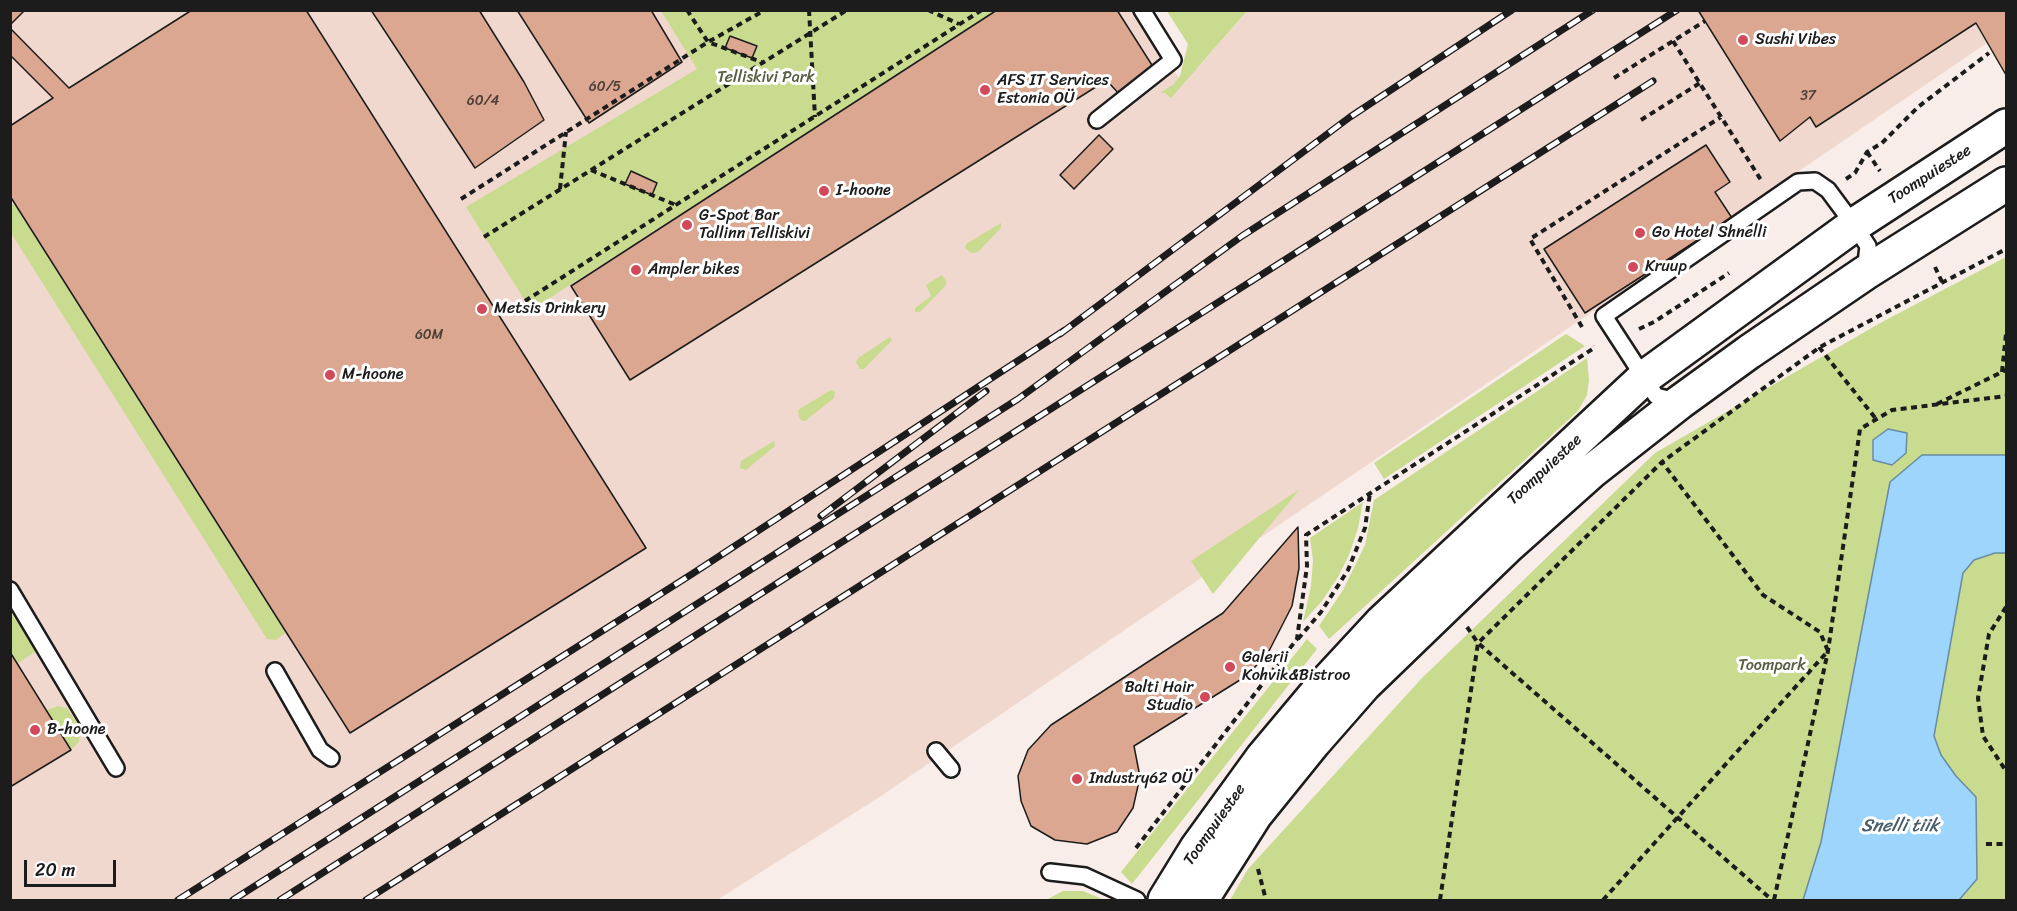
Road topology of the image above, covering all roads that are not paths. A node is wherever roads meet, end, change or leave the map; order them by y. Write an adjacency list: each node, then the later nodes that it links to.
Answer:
1 (1142, 10): 2 (lane)
2 (1097, 120)
3 (2007, 126): 5 (main road, Toompuiestee)
4 (2007, 184): 6 (main road, Toompuiestee)
5 (1854, 225): 6 (lane); 7 (main road, Toompuiestee); 7 (lane)
6 (1864, 273): 8 (main road, Toompuiestee)
7 (1645, 377): 8 (lane); 17 (main road, Toompuiestee)
8 (1680, 402): 18 (main road, Toompuiestee)
9 (10, 590): 13 (lane)
10 (275, 671): 12 (lane)
11 (936, 751): 14 (lane)
12 (331, 758)
13 (116, 768)
14 (951, 769)
15 (1050, 872): 16 (lane)
16 (1137, 900)
17 (1165, 900)
18 (1201, 900)

